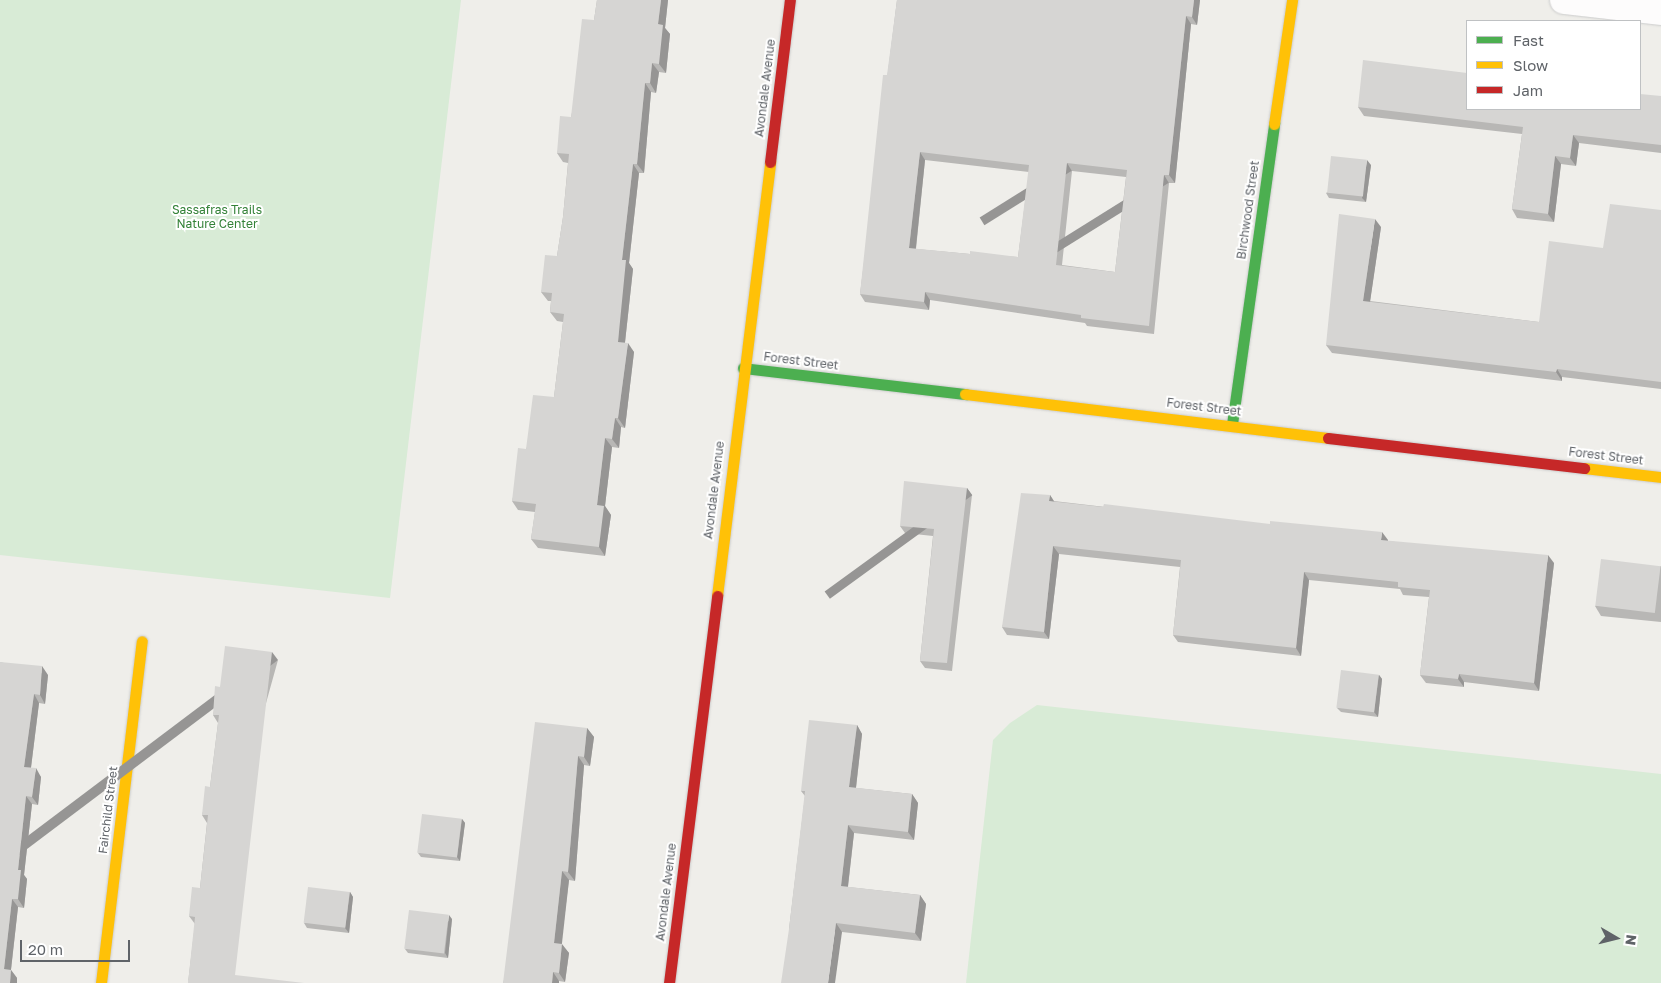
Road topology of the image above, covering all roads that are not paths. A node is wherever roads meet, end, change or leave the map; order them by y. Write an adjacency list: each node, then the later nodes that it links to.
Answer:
1 (790, 0): 5 (street, Avondale Avenue)
2 (1292, 0): 6 (street, Birchwood Street)
3 (1564, 0): 4 (street)
4 (1661, 12)
5 (743, 368): 6 (street, Forest Street); 10 (street, Avondale Avenue)
6 (1232, 424): 7 (street, Forest Street)
7 (1661, 476)
8 (142, 641): 9 (street, Fairchild Street)
9 (101, 983)
10 (668, 983)

